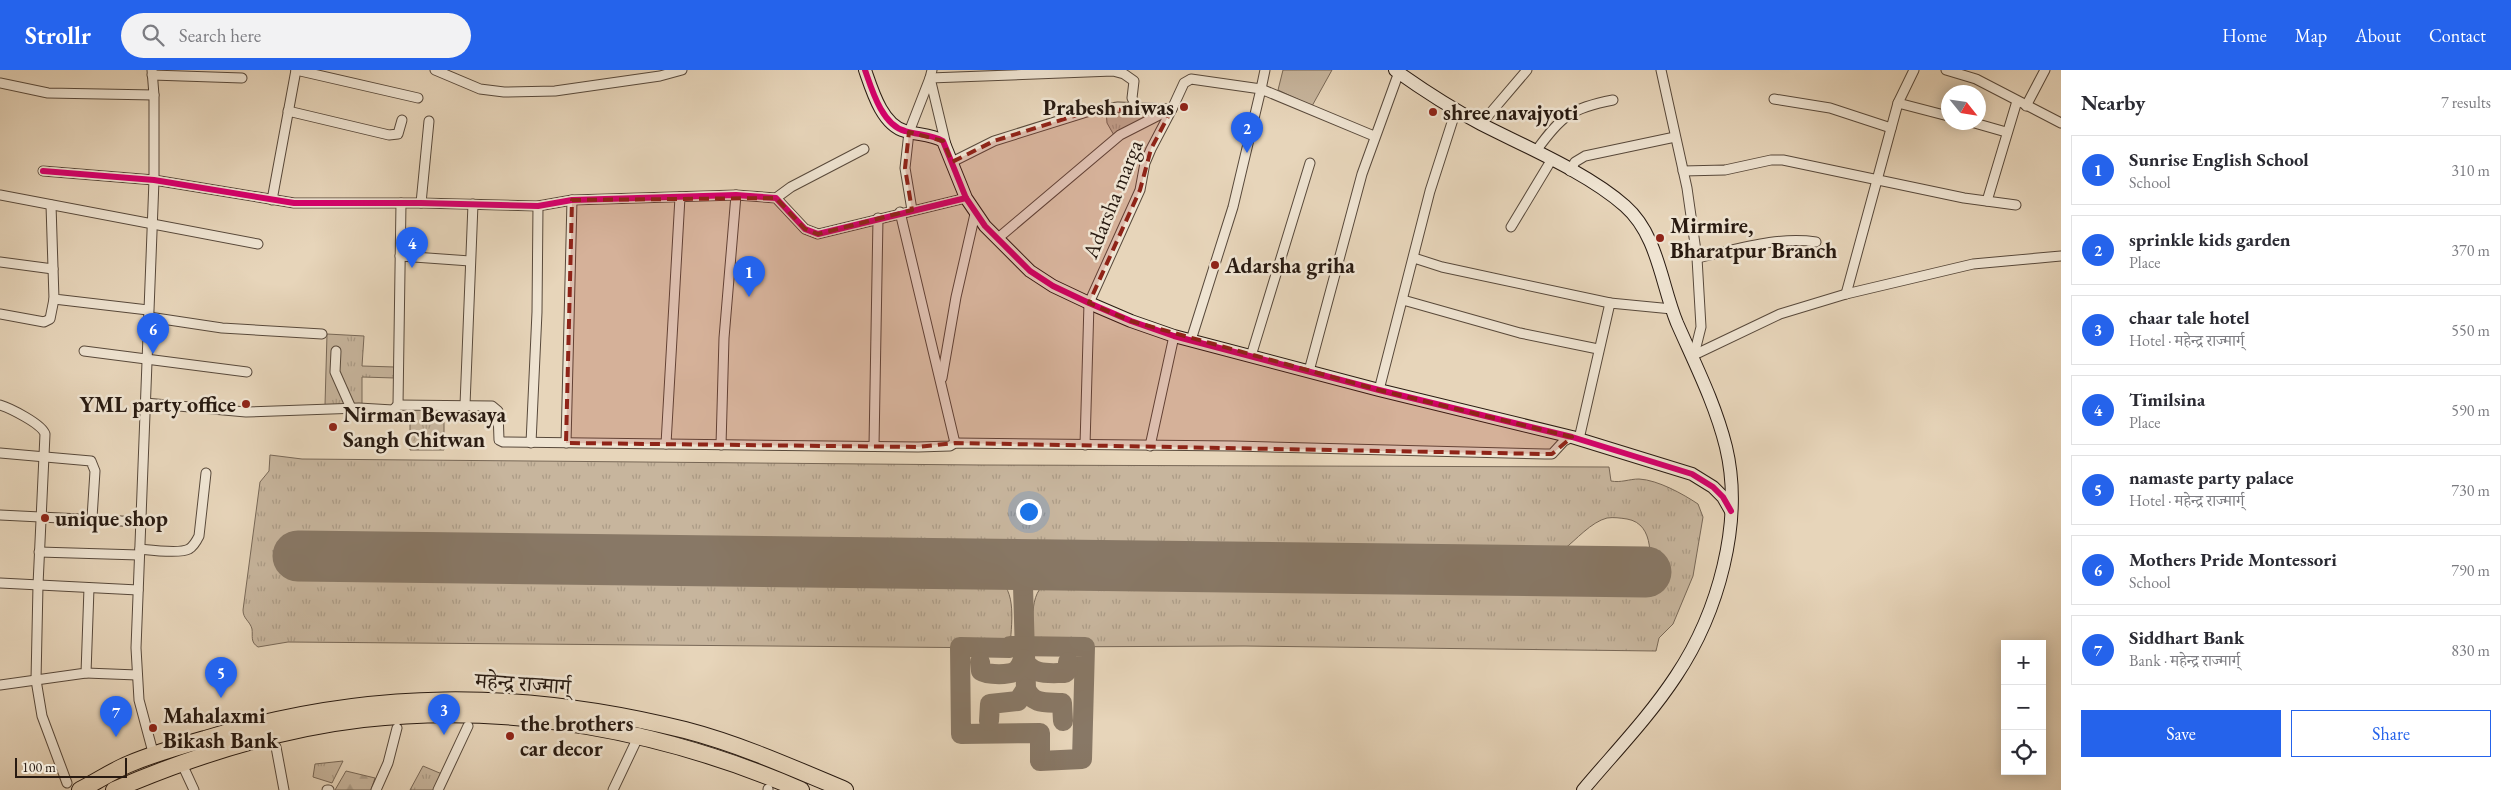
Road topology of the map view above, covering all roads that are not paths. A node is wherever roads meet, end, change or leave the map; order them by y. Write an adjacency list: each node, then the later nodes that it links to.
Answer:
1 (296, 70): 20 (street); 28 (street)
2 (435, 70): 3 (street)
3 (682, 70)
4 (865, 70): 37 (street)
5 (1265, 70): 18 (street)
6 (1527, 70): 33 (street)
7 (1661, 70): 40 (street)
8 (1914, 70): 24 (street)
9 (1946, 70): 16 (street)
10 (1980, 70): 16 (street)
11 (2045, 70): 25 (street)
12 (1397, 71): 29 (street); 39 (street)
13 (152, 73): 15 (street); 19 (street)
14 (931, 74): 26 (street); 37 (street); 41 (street)
15 (242, 78)
16 (1976, 79): 23 (street)
17 (0, 84): 19 (street)
18 (1261, 89): 27 (street, Adarsha marga); 39 (street, Adarsha marga); 92 (street)
19 (154, 96): 50 (street)
20 (418, 98)
21 (1774, 99): 36 (street)
22 (1613, 100): 43 (street)
23 (2017, 101): 25 (street); 38 (street)
24 (1898, 103): 30 (street); 36 (street)
25 (2026, 106): 34 (street)
26 (1138, 107): 27 (street); 45 (street)
27 (1172, 109): 72 (street); 85 (street, Adarsha marga)
28 (288, 110): 31 (street); 57 (street)
29 (1456, 110): 33 (street); 77 (street)
30 (1941, 114)
31 (402, 120)
32 (429, 121): 61 (street)
33 (1481, 124): 43 (street)
34 (2061, 124)
35 (1986, 126): 38 (street)
36 (1891, 128): 51 (street)
37 (909, 132): 41 (street); 66 (street)
38 (2006, 132): 59 (street)
39 (1374, 136): 99 (street)
40 (1674, 137): 47 (street); 49 (street)
41 (946, 145): 45 (street)
42 (864, 149): 55 (street)
43 (1536, 151): 44 (street)
44 (1552, 159): 47 (street); 71 (street)
45 (952, 162): 56 (street)
46 (1310, 163): 97 (street)
47 (1570, 170): 87 (street)
48 (43, 171): 50 (street)
49 (1683, 171): 51 (street); 78 (street)
50 (154, 180): 57 (street); 70 (street)
51 (1876, 180): 59 (street); 82 (street)
52 (0, 195): 63 (street)
53 (736, 196): 54 (street); 55 (street); 113 (street)
54 (680, 197): 58 (street); 112 (street)
55 (776, 198): 69 (street)
56 (966, 198): 66 (street); 68 (street)
57 (272, 200): 60 (street)
58 (572, 200): 65 (street); 110 (street)
59 (1987, 201): 64 (street)
60 (401, 202): 61 (street); 75 (street)
61 (422, 203): 62 (street)
62 (473, 204): 65 (street); 79 (street)
63 (51, 205): 70 (street); 81 (street)
64 (2016, 205)
65 (538, 206): 109 (street)
66 (912, 210): 67 (street)
67 (900, 212): 69 (street); 101 (street)
68 (975, 214): 72 (street); 101 (street)
69 (878, 218): 115 (street)
70 (150, 225): 74 (street); 89 (street)
71 (1511, 227)
72 (997, 239): 85 (street)
73 (1816, 242): 78 (street)
74 (258, 244)
75 (400, 256): 79 (street); 105 (street)
76 (2061, 256): 82 (street)
77 (1414, 258): 84 (street); 86 (street)
78 (1697, 258): 96 (street)
79 (470, 261): 106 (street)
80 (0, 262): 81 (street)
81 (53, 269): 83 (street)
82 (1846, 294): 96 (street)
83 (54, 299): 88 (street); 89 (street)
84 (1403, 300): 93 (street); 102 (street)
85 (1089, 303): 91 (street); 114 (street)
86 (1610, 303): 87 (street); 93 (street)
87 (1672, 309): 96 (street)
88 (0, 314)
89 (148, 314): 90 (street); 98 (street)
90 (322, 334)
91 (1174, 336): 92 (street); 116 (street)
92 (1191, 340): 97 (street)
93 (1598, 349): 108 (street)
94 (84, 351): 98 (street)
95 (336, 352): 107 (street)
96 (1694, 355): 120 (street)
97 (1251, 356): 99 (street)
98 (147, 359): 100 (street); 103 (street)
99 (1309, 371): 102 (street)
100 (247, 372)
101 (941, 383): 111 (street)
102 (1379, 390): 108 (street)
103 (145, 403): 107 (street); 124 (street)
104 (0, 405): 118 (street)
105 (398, 405): 106 (street); 107 (street)
106 (465, 405): 109 (street)
107 (351, 408)
108 (1576, 438): 116 (street); 120 (street)
109 (531, 443): 110 (street)
110 (566, 443): 112 (street)
111 (954, 443): 114 (street); 115 (street)
112 (666, 444): 113 (street)
113 (721, 445): 115 (street)
114 (1085, 445): 116 (street)
115 (874, 446)
116 (1150, 446)
117 (0, 453): 118 (street)
118 (43, 456): 122 (street); 123 (street)
119 (206, 474): 126 (street)
120 (1731, 511): 150 (street)
121 (0, 515): 122 (street)
122 (40, 516): 123 (street); 125 (street)
123 (92, 518): 124 (street)
124 (141, 522): 126 (street)
125 (39, 552): 126 (street); 128 (street)
126 (139, 552): 130 (street)
127 (0, 583): 128 (street)
128 (38, 585): 129 (street); 133 (street)
129 (88, 588): 130 (street); 131 (street)
130 (138, 590): 132 (street)
131 (86, 673): 132 (street); 133 (street)
132 (137, 675): 139 (street)
133 (36, 680): 134 (street); 141 (street)
134 (0, 686)
135 (468, 726): 146 (street)
136 (397, 728): 145 (street)
137 (641, 729): 139 (highway, महेन्द्र राज्मार्ग्); 140 (highway, महेन्द्र राज्मार्ग्); 147 (street); 148 (highway, महेन्द्र राज्मार्ग्); 149 (highway, महेन्द्र राज्मार्ग्)
138 (276, 747): 144 (street)
139 (154, 756): 141 (highway, महेन्द्र राज्मार्ग्)
140 (182, 764): 142 (highway, महेन्द्र राज्मार्ग्); 143 (street)
141 (73, 787)
142 (114, 790)
143 (194, 790)
144 (284, 790)
145 (376, 790)
146 (438, 790)
147 (613, 790)
148 (801, 790)
149 (845, 790)
150 (1582, 790)

